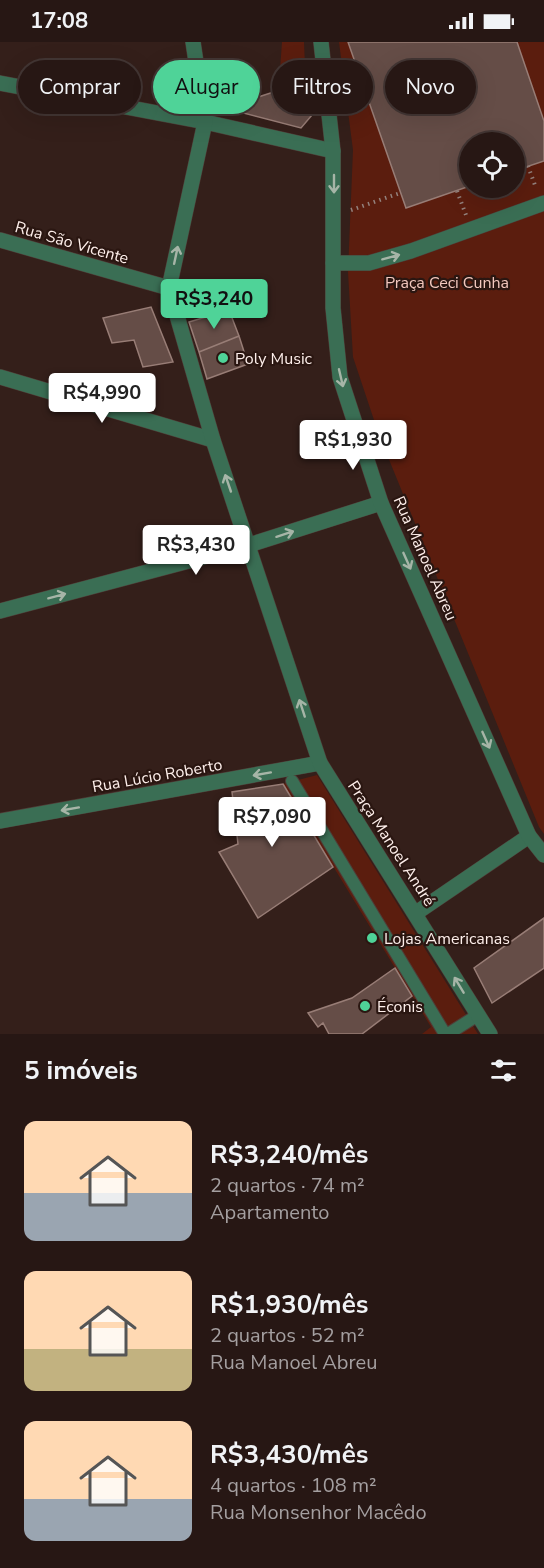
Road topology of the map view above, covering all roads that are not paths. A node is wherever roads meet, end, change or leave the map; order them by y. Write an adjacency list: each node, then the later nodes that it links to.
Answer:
1 (193, 42): 4 (street)
2 (321, 42): 5 (street, Rua Manoel Abreu)
3 (0, 83): 4 (street)
4 (205, 122): 5 (street); 9 (street, one-way to 4)
5 (333, 151): 8 (street, Rua Manoel Abreu, one-way to 8)
6 (543, 203): 8 (street, one-way to 6)
7 (0, 240): 9 (street, Rua São Vicente)
8 (333, 263): 12 (street, Rua Manoel Abreu, one-way to 12)
9 (169, 288): 11 (street, Praça Manoel André)
10 (0, 377): 11 (street)
11 (213, 440): 13 (street, Praça Manoel André, one-way to 11)
12 (381, 503): 13 (street, one-way to 12); 18 (street, Rua Manoel Abreu, one-way to 18)
13 (249, 545): 14 (street, one-way to 13); 15 (street, Praça Manoel André, one-way to 13)
14 (0, 611)
15 (320, 764): 17 (street, Rua Lúcio Roberto, one-way to 17); 20 (street, Praça Manoel André)
16 (292, 781): 22 (street)
17 (0, 821)
18 (529, 836): 19 (street, Rua Manoel Abreu); 20 (street)
19 (544, 855)
20 (416, 913): 21 (street, Praça Manoel André, one-way to 20)
21 (478, 1015): 22 (street); 23 (street, Praça Manoel André)
22 (447, 1034)
23 (490, 1034)

